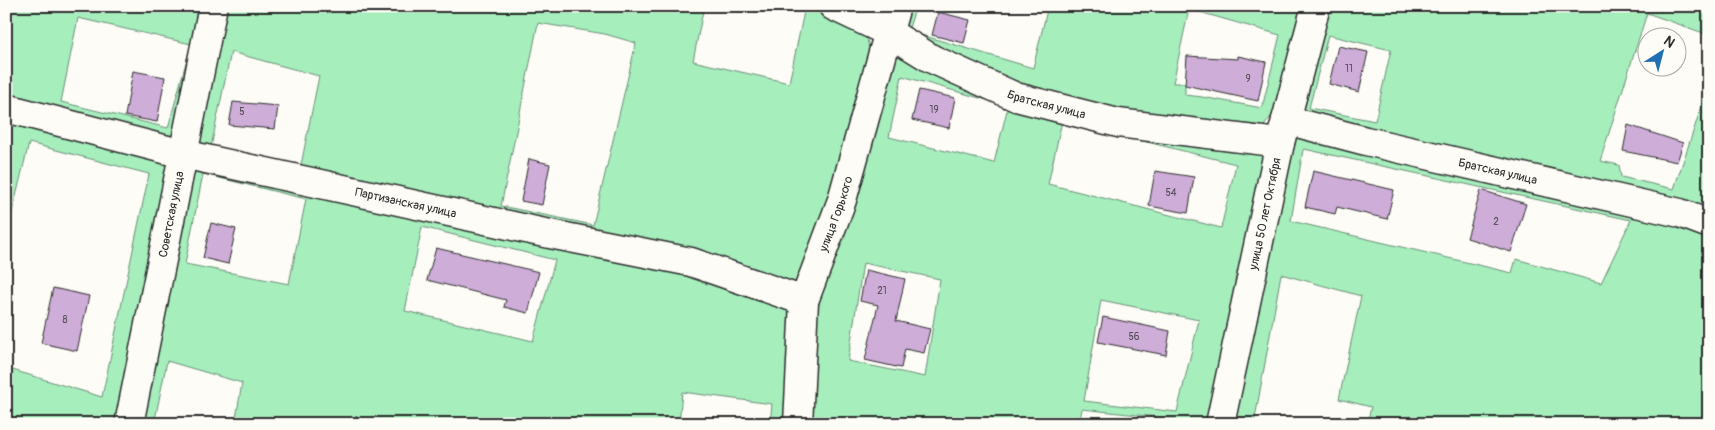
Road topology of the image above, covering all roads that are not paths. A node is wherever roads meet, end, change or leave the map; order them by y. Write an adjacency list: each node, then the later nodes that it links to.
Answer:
1 (213, 6): 8 (street, Советская улица)
2 (833, 6): 5 (street, Братская улица)
3 (896, 6): 5 (street, улица Горького)
4 (1316, 6): 7 (street, улица 50 лет Октября)
5 (888, 32): 7 (street, Братская улица); 10 (street, улица Горького)
6 (6, 108): 8 (street, Партизанская улица)
7 (1283, 132): 9 (street, Братская улица); 13 (street, улица 50 лет Октября)
8 (183, 154): 10 (street, Партизанская улица); 11 (street, Советская улица)
9 (1709, 224)
10 (804, 301): 12 (street, улица Горького)
11 (129, 424)
12 (798, 424)
13 (1220, 424)

